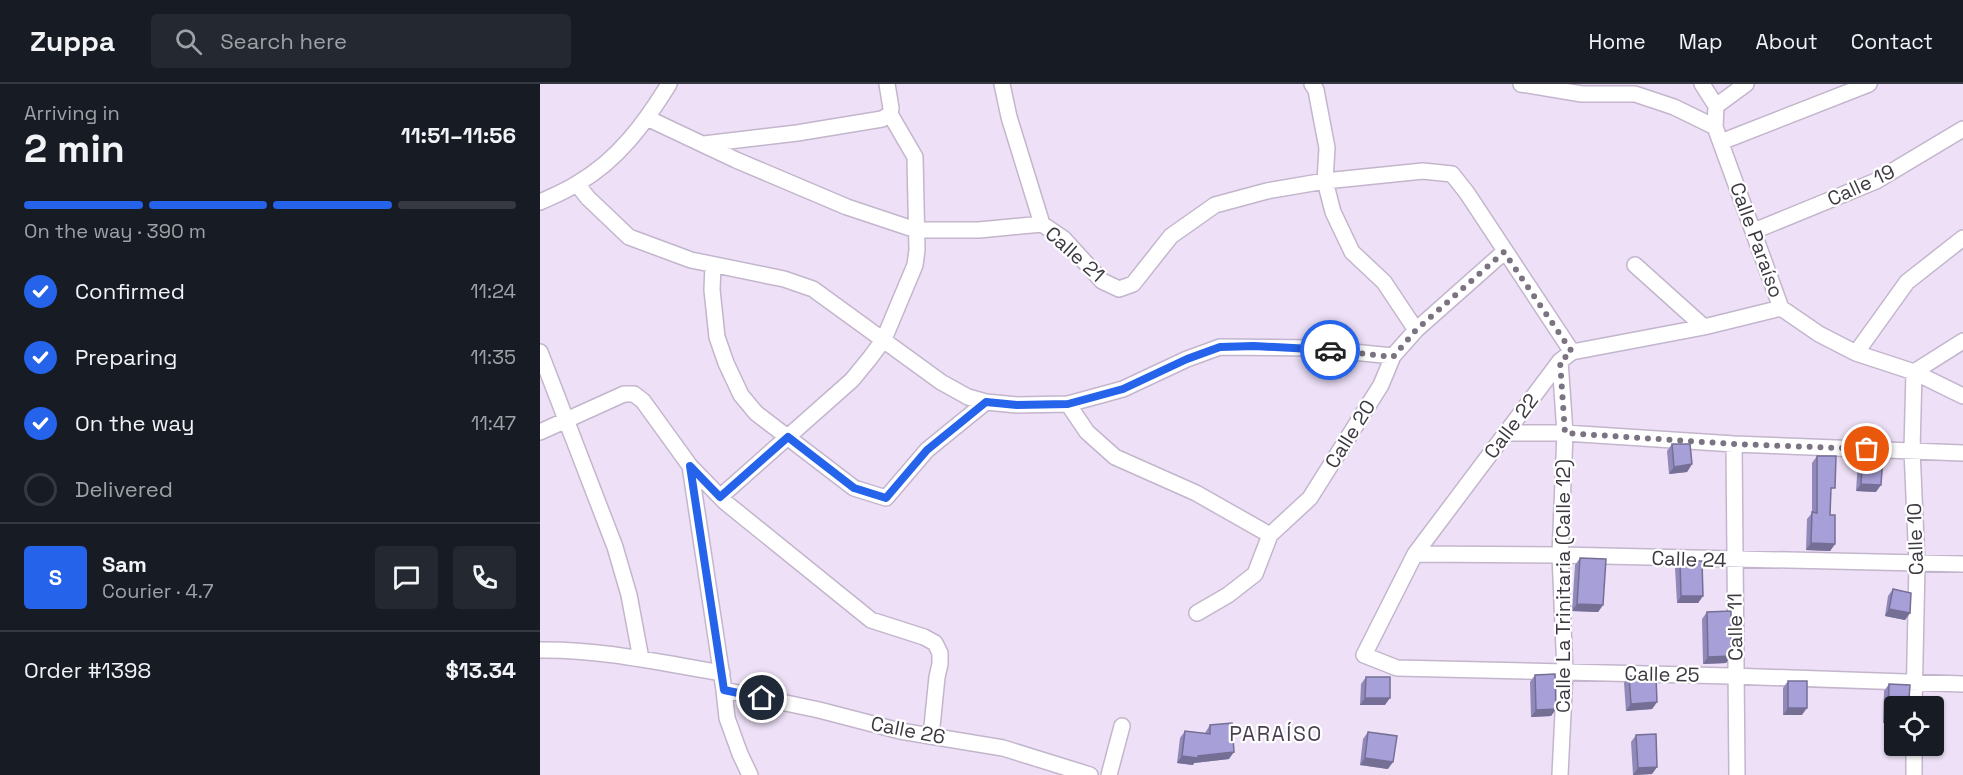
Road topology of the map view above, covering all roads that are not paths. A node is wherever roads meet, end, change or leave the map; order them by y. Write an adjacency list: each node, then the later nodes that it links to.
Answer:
1 (669, 84): 11 (street)
2 (887, 84): 10 (street)
3 (1002, 84): 19 (street)
4 (1312, 84): 16 (street)
5 (1521, 84): 12 (street)
6 (1702, 84): 9 (street)
7 (1746, 84): 9 (street)
8 (1869, 84): 14 (street)
9 (1716, 106): 12 (street, Calle Paraíso)
10 (890, 114): 15 (street); 20 (street)
11 (647, 118): 15 (street, Calle 21); 17 (street)
12 (1715, 127): 14 (street, Calle Paraíso)
13 (1963, 129): 21 (street, Calle 19)
14 (1721, 142): 21 (street, Calle Paraíso)
15 (702, 144): 20 (street, Calle 21)
16 (1325, 181): 19 (street, Calle 21); 23 (street, Calle 21); 28 (street)
17 (578, 184): 18 (street); 24 (street)
18 (540, 202)
19 (1042, 224): 20 (street, Calle 21)
20 (916, 230): 29 (street)
21 (1754, 231): 26 (street, Calle Paraíso)
22 (1963, 238): 32 (street)
23 (1504, 252): 28 (street, Calle 20); 33 (street, Calle 21)
24 (714, 265): 29 (street); 43 (street)
25 (1635, 265): 27 (street)
26 (1781, 308): 27 (street); 32 (street, Calle Paraíso)
27 (1704, 327): 33 (street)
28 (1416, 330): 34 (street, Calle 20)
29 (884, 339): 37 (street); 43 (street)
30 (1963, 341): 35 (street)
31 (540, 352): 39 (street)
32 (1856, 353): 35 (street, Calle Paraíso)
33 (1566, 356): 41 (street, Calle 22); 42 (street, Calle La Trinitaria (Calle 12))
34 (1393, 357): 38 (street); 49 (street, Calle 20)
35 (1914, 372): 36 (street, Calle Paraíso); 45 (street, Calle 10)
36 (1963, 396)
37 (986, 402): 38 (street); 43 (street)
38 (1068, 404): 49 (street)
39 (566, 421): 40 (street); 47 (street); 58 (street)
40 (540, 432)
41 (1506, 433): 42 (street); 50 (street, Calle 22)
42 (1565, 433): 44 (street); 51 (street, Calle La Trinitaria (Calle 12))
43 (788, 437): 48 (street)
44 (1734, 444): 45 (street); 52 (street, Calle 11)
45 (1912, 450): 46 (street); 53 (street, Calle 10)
46 (1963, 453)
47 (690, 466): 48 (street); 60 (street)
48 (720, 497): 67 (street)
49 (1270, 535): 55 (street, Calle 20)
50 (1415, 554): 51 (street, Calle 24); 57 (street, Calle 22)
51 (1560, 555): 52 (street, Calle 24); 59 (street, Calle La Trinitaria (Calle 12))
52 (1734, 560): 53 (street, Calle 24); 61 (street, Calle 11)
53 (1917, 564): 54 (street, Calle 24); 62 (street, Calle 10)
54 (1963, 564)
55 (1197, 613)
56 (540, 650): 58 (street)
57 (1364, 655): 59 (street, Calle 25)
58 (641, 659): 60 (street)
59 (1565, 672): 61 (street, Calle 25); 72 (street, Calle La Trinitaria (Calle 12))
60 (722, 673): 64 (street)
61 (1736, 676): 62 (street, Calle 25); 73 (street, Calle 11)
62 (1913, 683): 63 (street, Calle 25); 65 (street, Calle 10)
63 (1963, 684)
64 (724, 690): 67 (street, Calle 26); 69 (street)
65 (1914, 696)
66 (1122, 726): 71 (street)
67 (931, 736): 70 (street, Calle 26)
68 (1914, 756): 74 (street)
69 (750, 775)
70 (1090, 775)
71 (1109, 775)
72 (1560, 775)
73 (1737, 775)
74 (1914, 775)

